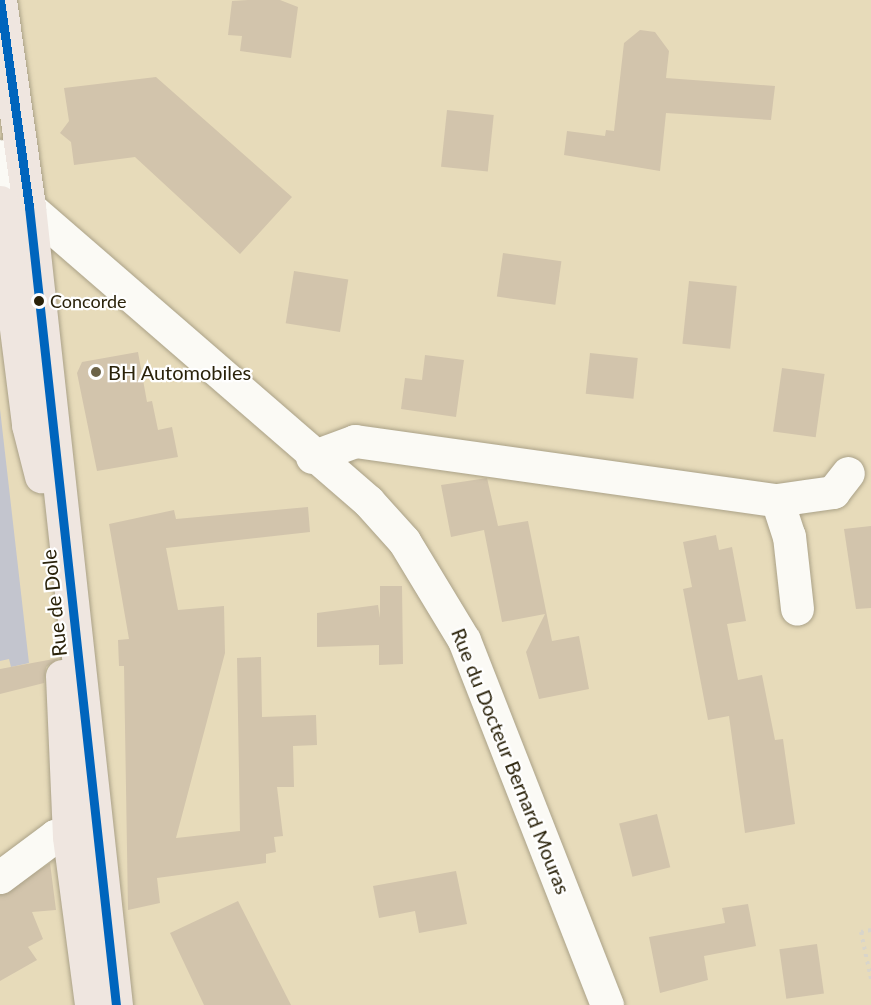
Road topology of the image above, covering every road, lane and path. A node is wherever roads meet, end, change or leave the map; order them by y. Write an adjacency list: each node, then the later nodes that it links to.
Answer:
1 (0, 0): 3 (main road, Rue de Dole)
2 (0, 156): 3 (street, Rue du Docteur Bernard Mouras)
3 (14, 205): 4 (street, Rue du Docteur Bernard Mouras); 8 (main road, Rue de Dole); 12 (main road, Rue de Dole)
4 (312, 457): 6 (street); 13 (street, Rue du Docteur Bernard Mouras)
5 (848, 473): 6 (street)
6 (777, 501): 7 (street)
7 (797, 609)
8 (69, 837): 9 (street); 12 (main road, Rue de Dole)
9 (0, 877)
10 (871, 930): 11 (path)
11 (871, 979)
12 (107, 1000)
13 (607, 1005)

